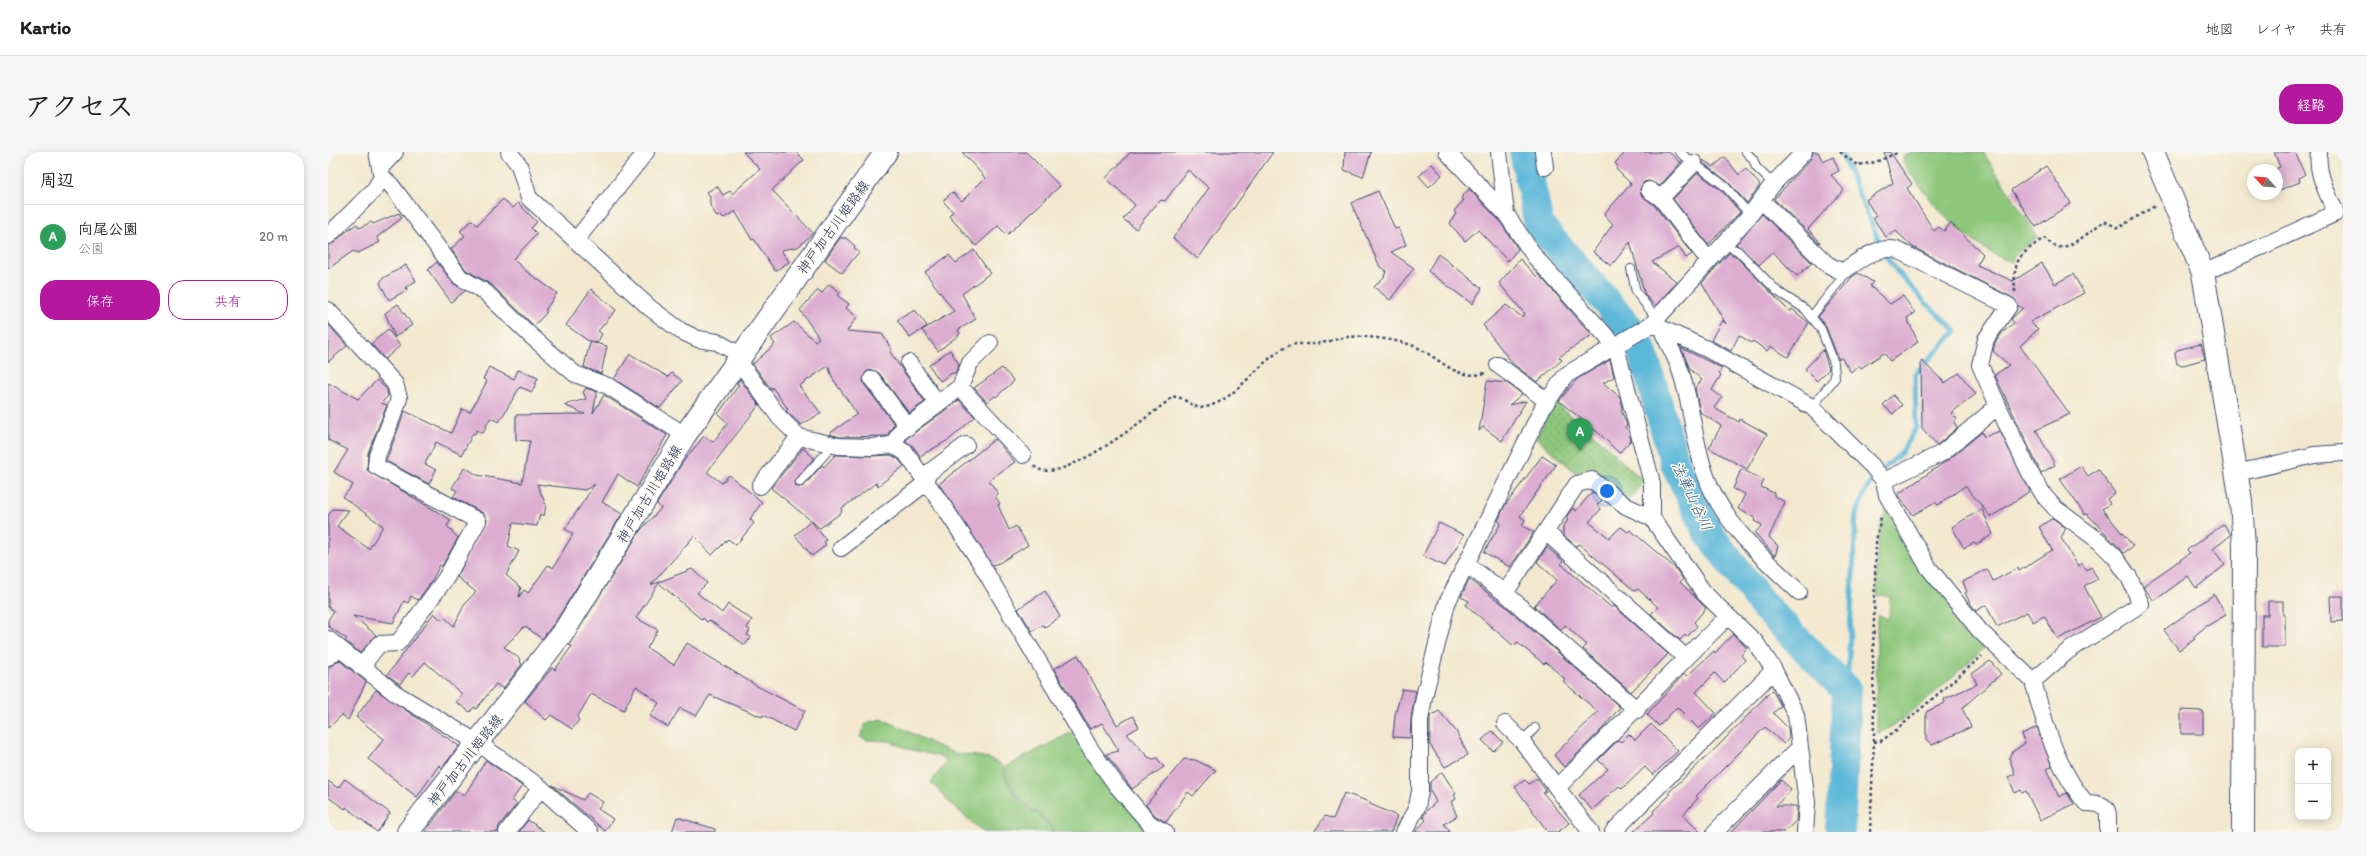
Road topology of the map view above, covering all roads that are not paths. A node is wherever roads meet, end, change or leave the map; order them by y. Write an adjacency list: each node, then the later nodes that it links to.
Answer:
1 (395, 152): 13 (street)
2 (509, 152): 19 (street)
3 (646, 152): 19 (street)
4 (886, 152): 30 (main road, 神戸加古川姫路線)
5 (1447, 152): 16 (street)
6 (1499, 152): 16 (street)
7 (1679, 152): 12 (lane)
8 (1746, 152): 14 (lane)
9 (1804, 152): 14 (street)
10 (2153, 152): 24 (main road)
11 (2319, 152): 24 (street)
12 (1694, 163): 17 (lane); 21 (street)
13 (380, 165): 18 (street); 40 (street)
14 (1773, 184): 15 (street)
15 (1762, 201): 17 (street); 23 (street)
16 (1506, 214): 29 (street)
17 (1750, 215): 20 (street)
18 (328, 236)
19 (576, 240): 30 (street)
20 (1723, 244): 21 (street); 26 (lane)
21 (1709, 261): 27 (street)
22 (1631, 269): 27 (lane)
23 (1842, 272): 26 (lane); 37 (street)
24 (2203, 273): 47 (main road)
25 (328, 310): 61 (street)
26 (1812, 316): 38 (lane)
27 (1657, 324): 29 (street); 38 (street); 56 (street)
28 (990, 343): 34 (street)
29 (1616, 347): 35 (street); 52 (street)
30 (740, 357): 40 (main road, 神戸加古川姫路線); 41 (street)
31 (909, 363): 36 (street)
32 (1499, 366): 35 (street)
33 (872, 379): 39 (street)
34 (960, 387): 36 (street); 46 (street)
35 (1547, 401): 55 (street)
36 (938, 404): 39 (street)
37 (1998, 406): 51 (street); 63 (street)
38 (1812, 408): 51 (street)
39 (908, 427): 43 (street)
40 (685, 435): 68 (main road, 神戸加古川姫路線)
41 (799, 437): 42 (street); 50 (street)
42 (833, 445): 43 (street); 49 (lane)
43 (893, 445): 48 (street)
44 (966, 445): 48 (street)
45 (2343, 453): 47 (street)
46 (1023, 455)
47 (2237, 473): 82 (main road)
48 (925, 480): 54 (street); 75 (street)
49 (800, 482)
50 (760, 486)
51 (1885, 488): 63 (street)
52 (1652, 518): 53 (street); 58 (street)
53 (1546, 532): 57 (street); 60 (street)
54 (840, 548)
55 (1466, 564): 57 (street); 76 (street)
56 (1799, 592)
57 (1505, 593): 64 (street)
58 (1727, 617): 60 (street); 62 (street)
59 (332, 648): 61 (street)
60 (1686, 658): 64 (street)
61 (361, 667): 68 (street)
62 (1774, 670): 69 (street); 78 (street)
63 (2033, 681): 81 (street)
64 (1637, 710): 71 (street)
65 (1505, 724): 67 (street)
66 (1535, 728): 67 (lane)
67 (1522, 741): 71 (street)
68 (478, 743): 70 (street); 72 (main road, 神戸加古川姫路線)
69 (1800, 747): 79 (street); 80 (street)
70 (541, 788): 73 (street); 74 (street)
71 (1557, 788): 77 (street)
72 (408, 832)
73 (507, 832)
74 (590, 832)
75 (1165, 832)
76 (1404, 832)
77 (1591, 832)
78 (1613, 832)
79 (1715, 832)
80 (1805, 832)
81 (2108, 832)
82 (2243, 832)

